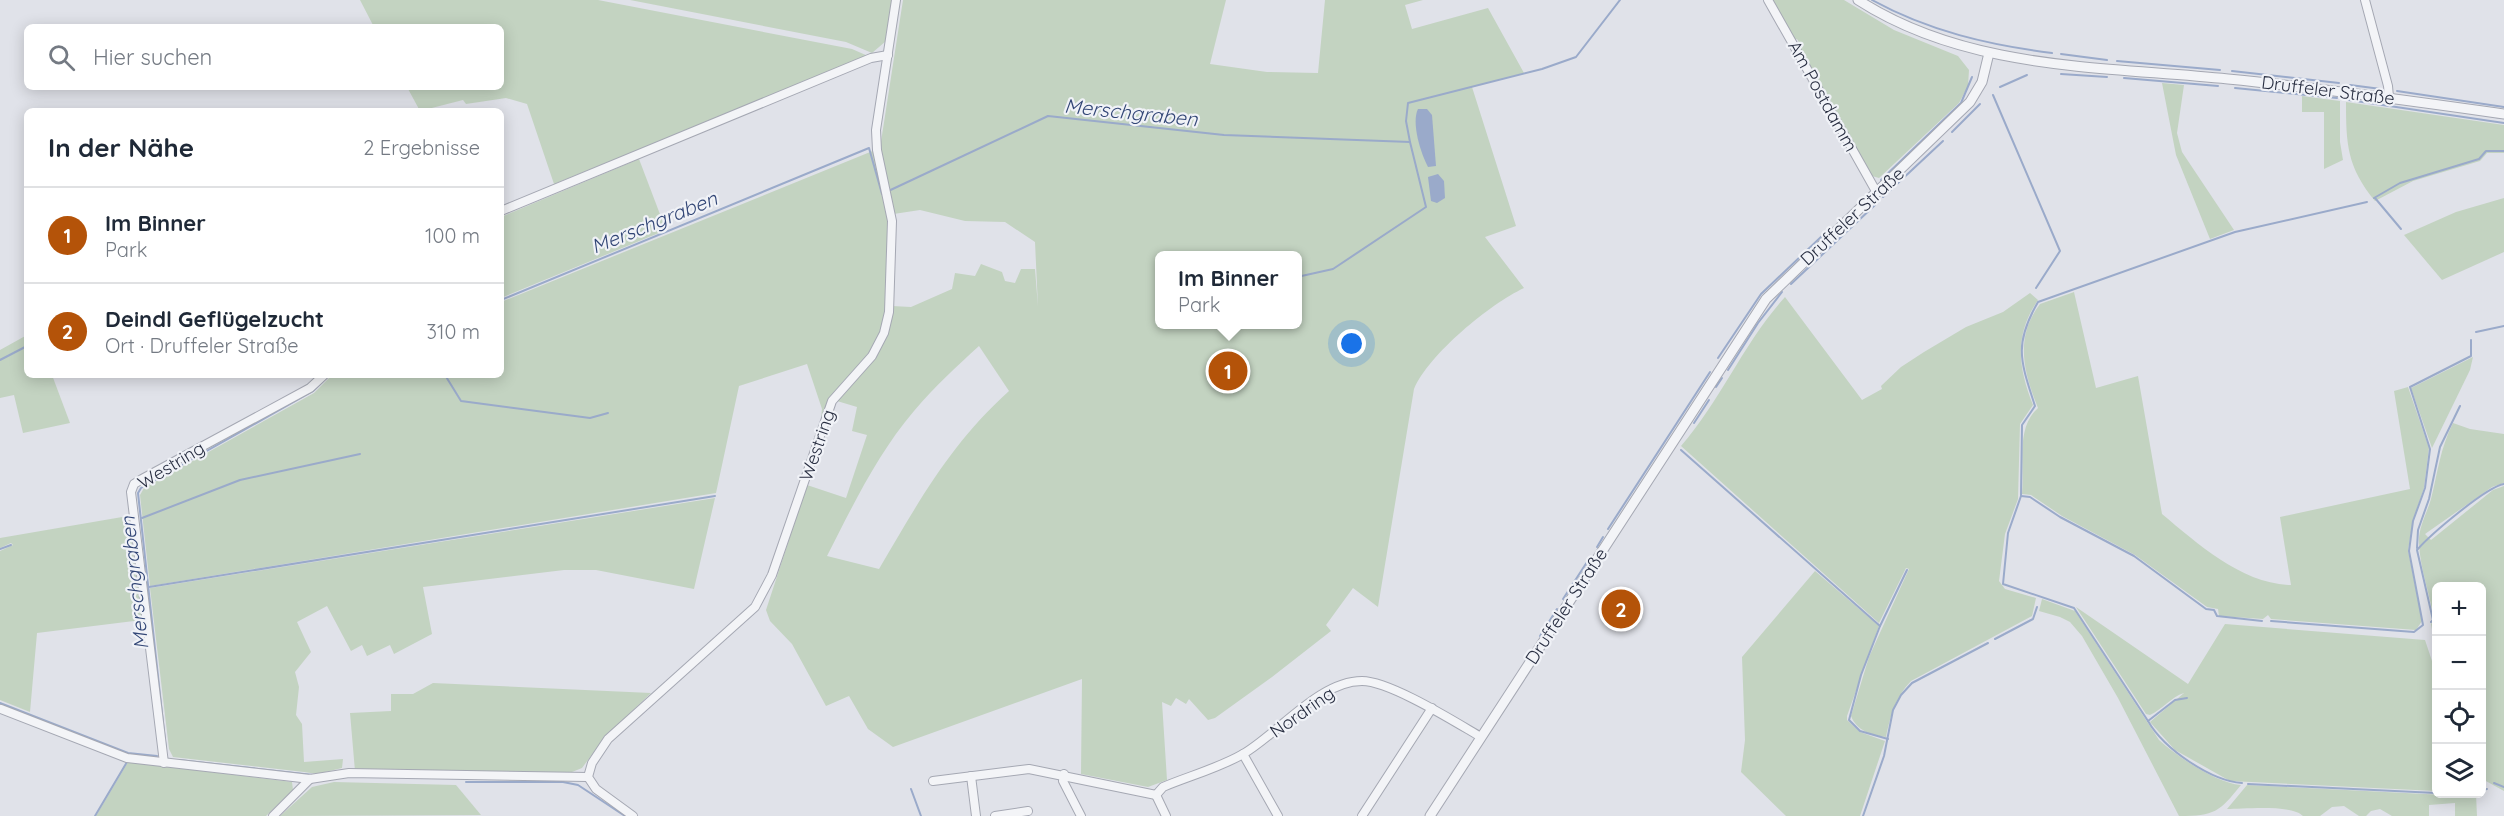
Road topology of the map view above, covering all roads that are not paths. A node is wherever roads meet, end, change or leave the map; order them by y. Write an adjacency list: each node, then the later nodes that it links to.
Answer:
1 (896, 0): 6 (street, Westring)
2 (1768, 0): 9 (street, Am Postdamm)
3 (1858, 0): 5 (street)
4 (2365, 0): 7 (street)
5 (1989, 54): 7 (street, Druffeler Straße); 9 (street, Druffeler Straße)
6 (888, 55): 10 (street); 20 (street, Westring)
7 (2389, 97): 8 (street, Druffeler Straße)
8 (2504, 114)
9 (1877, 193): 14 (street, Druffeler Straße)
10 (504, 210)
11 (321, 378): 16 (street, Westring)
12 (1432, 708): 14 (street, Nordring); 15 (street, Nordring); 33 (street)
13 (1, 709): 16 (street)
14 (1481, 737): 34 (street, Druffeler Straße)
15 (1242, 754): 24 (street, Nordring); 32 (street)
16 (164, 763): 19 (street)
17 (1064, 774): 18 (street); 24 (street); 30 (street)
18 (972, 776): 22 (street); 28 (street)
19 (293, 777): 21 (street); 23 (street)
20 (588, 777): 21 (street); 27 (street)
21 (310, 779): 23 (street)
22 (933, 781)
23 (299, 790): 26 (street)
24 (1156, 795): 31 (street)
25 (1028, 812): 29 (street)
26 (273, 816)
27 (633, 816)
28 (976, 816)
29 (995, 816)
30 (1081, 816)
31 (1166, 816)
32 (1278, 816)
33 (1362, 816)
34 (1430, 816)

